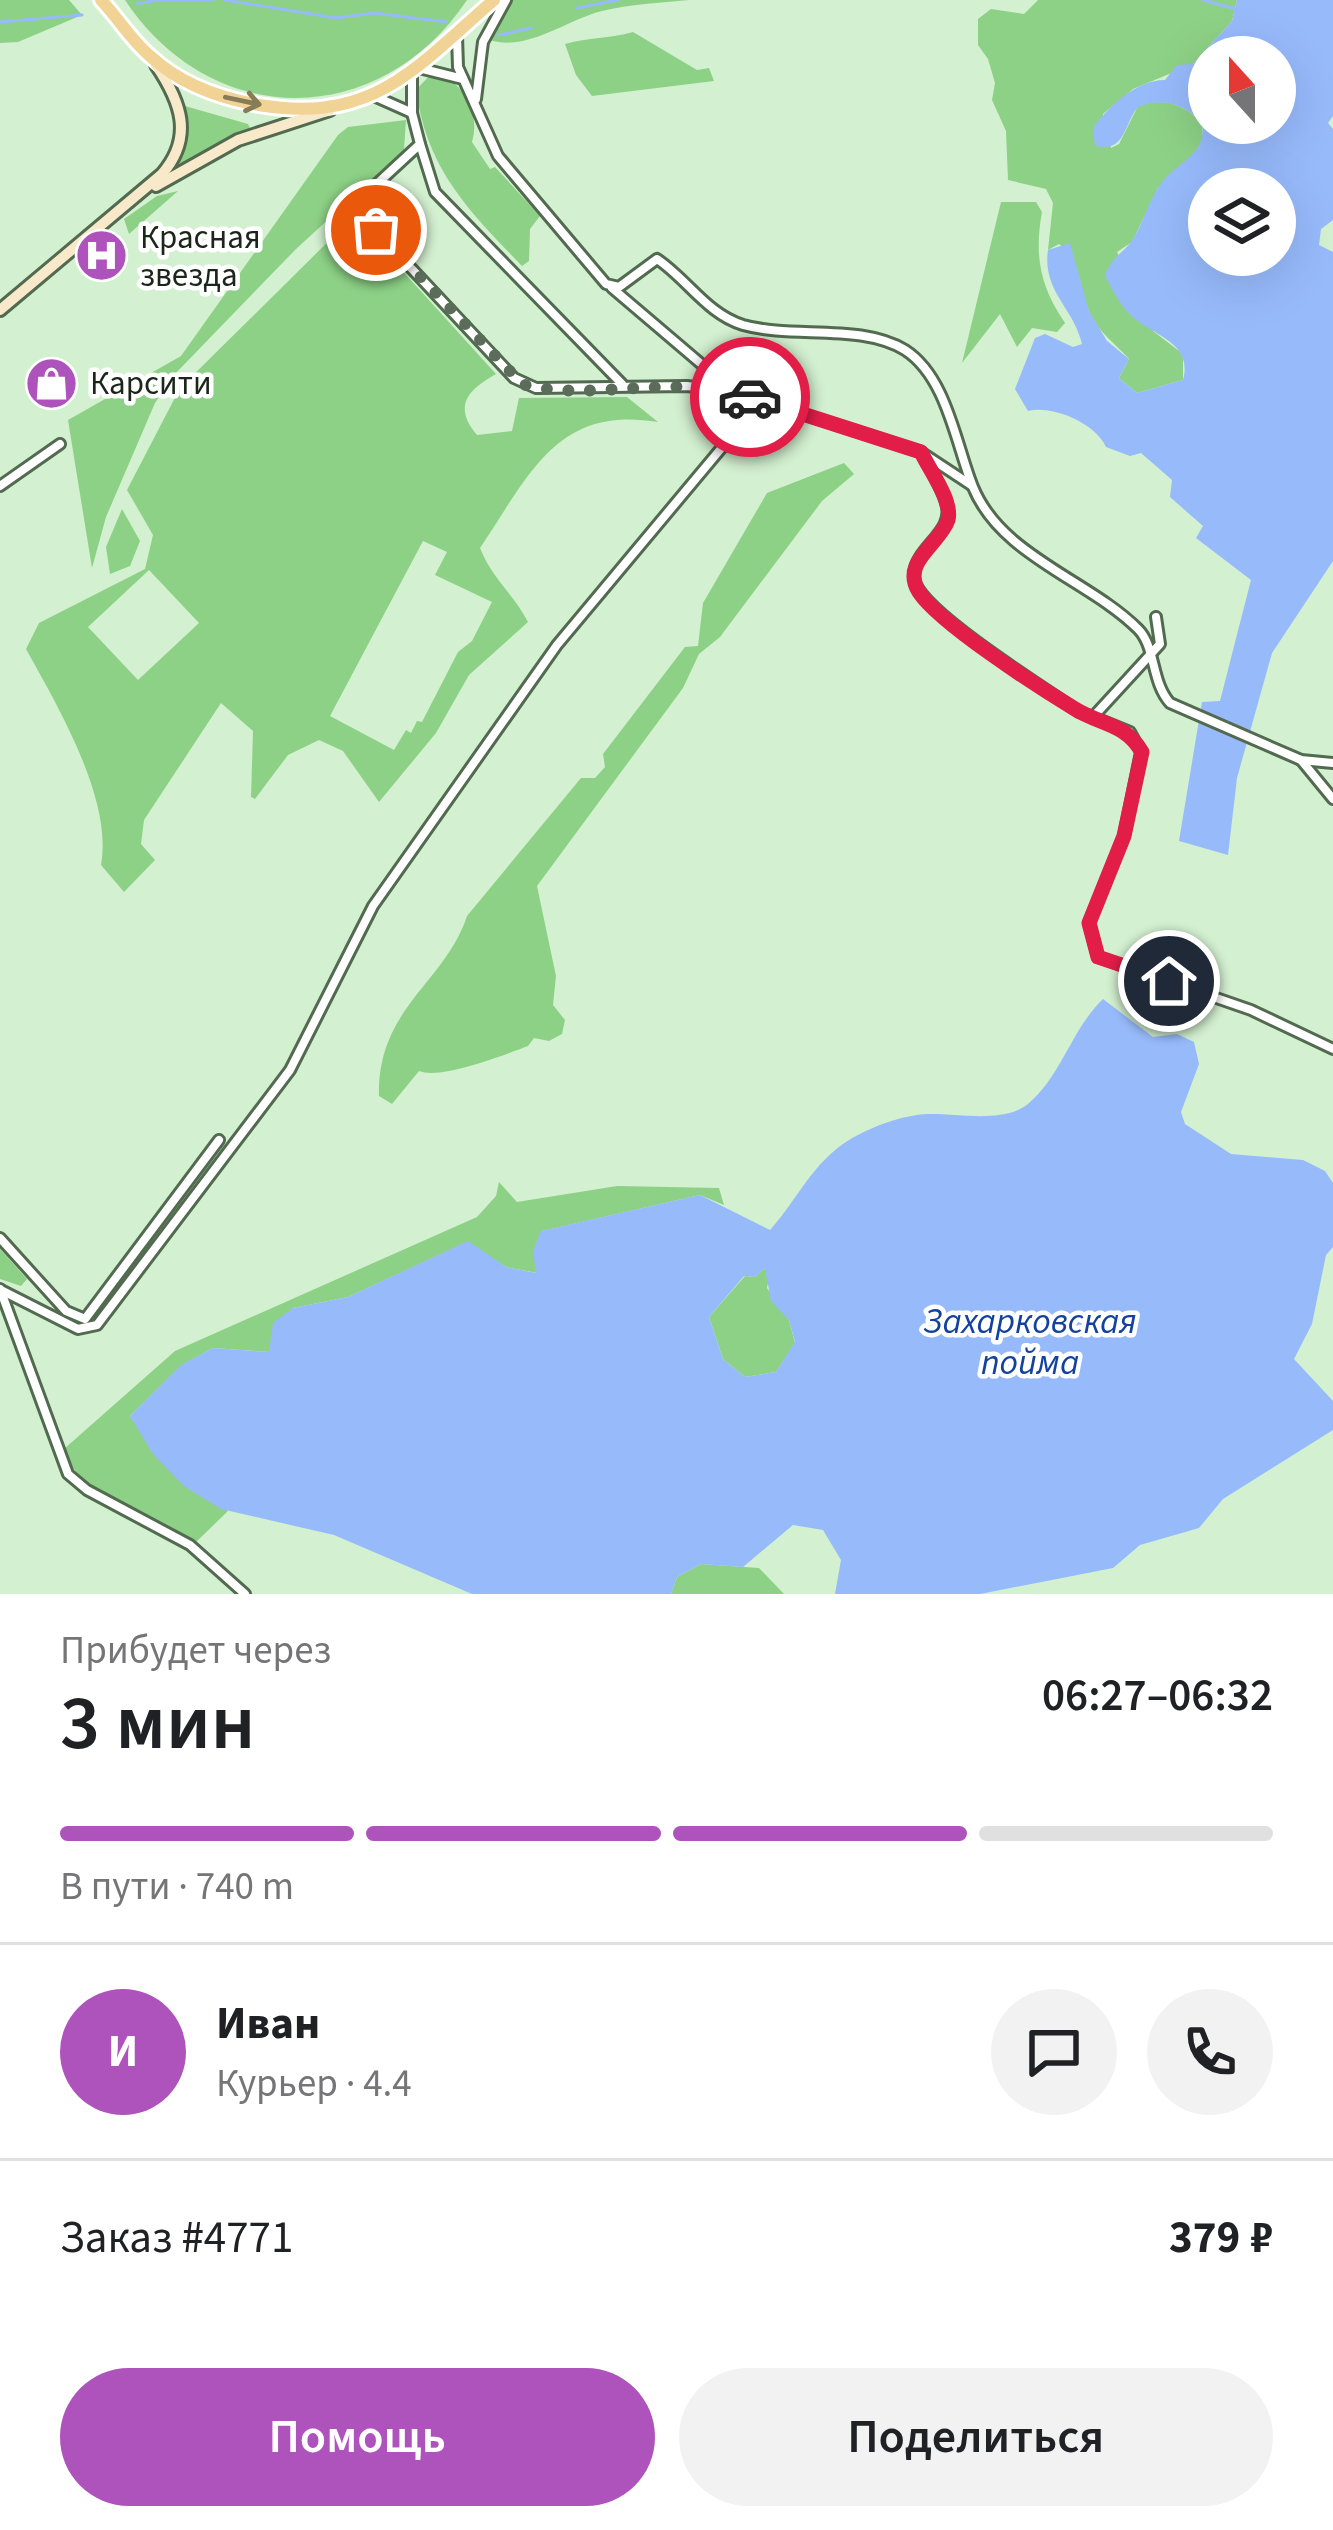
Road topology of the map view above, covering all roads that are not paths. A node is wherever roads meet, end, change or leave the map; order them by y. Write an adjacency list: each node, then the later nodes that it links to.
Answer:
1 (104, 0): 6 (main road)
2 (479, 0): 5 (main road)
3 (494, 0): 5 (main road)
4 (506, 0): 11 (street)
5 (459, 33): 7 (main road); 8 (street)
6 (151, 58): 10 (main road, one-way to 10); 14 (main road)
7 (415, 71): 8 (street); 9 (main road); 12 (street)
8 (468, 85): 11 (street)
9 (374, 96): 10 (main road); 12 (street)
10 (345, 106): 14 (main road)
11 (477, 107): 15 (street)
12 (412, 113): 13 (street)
13 (419, 144): 17 (street); 17 (street)
14 (134, 199): 16 (main road)
15 (610, 287): 18 (street); 23 (street)
16 (0, 310)
17 (623, 385): 18 (street)
18 (734, 392): 21 (street)
19 (60, 444): 22 (street)
20 (724, 445): 35 (street)
21 (921, 452): 23 (street); 26 (street)
22 (0, 486)
23 (973, 486): 25 (street)
24 (1156, 617): 25 (street)
25 (1149, 659): 26 (street); 27 (street)
26 (1093, 717): 30 (street)
27 (1301, 760): 28 (street); 29 (street)
28 (1333, 764)
29 (1333, 799)
30 (1333, 1049)
31 (219, 1140): 34 (street)
32 (0, 1238): 34 (street)
33 (0, 1289): 35 (street); 36 (street)
34 (49, 1292): 35 (street)
35 (35, 1304)
36 (245, 1594)

